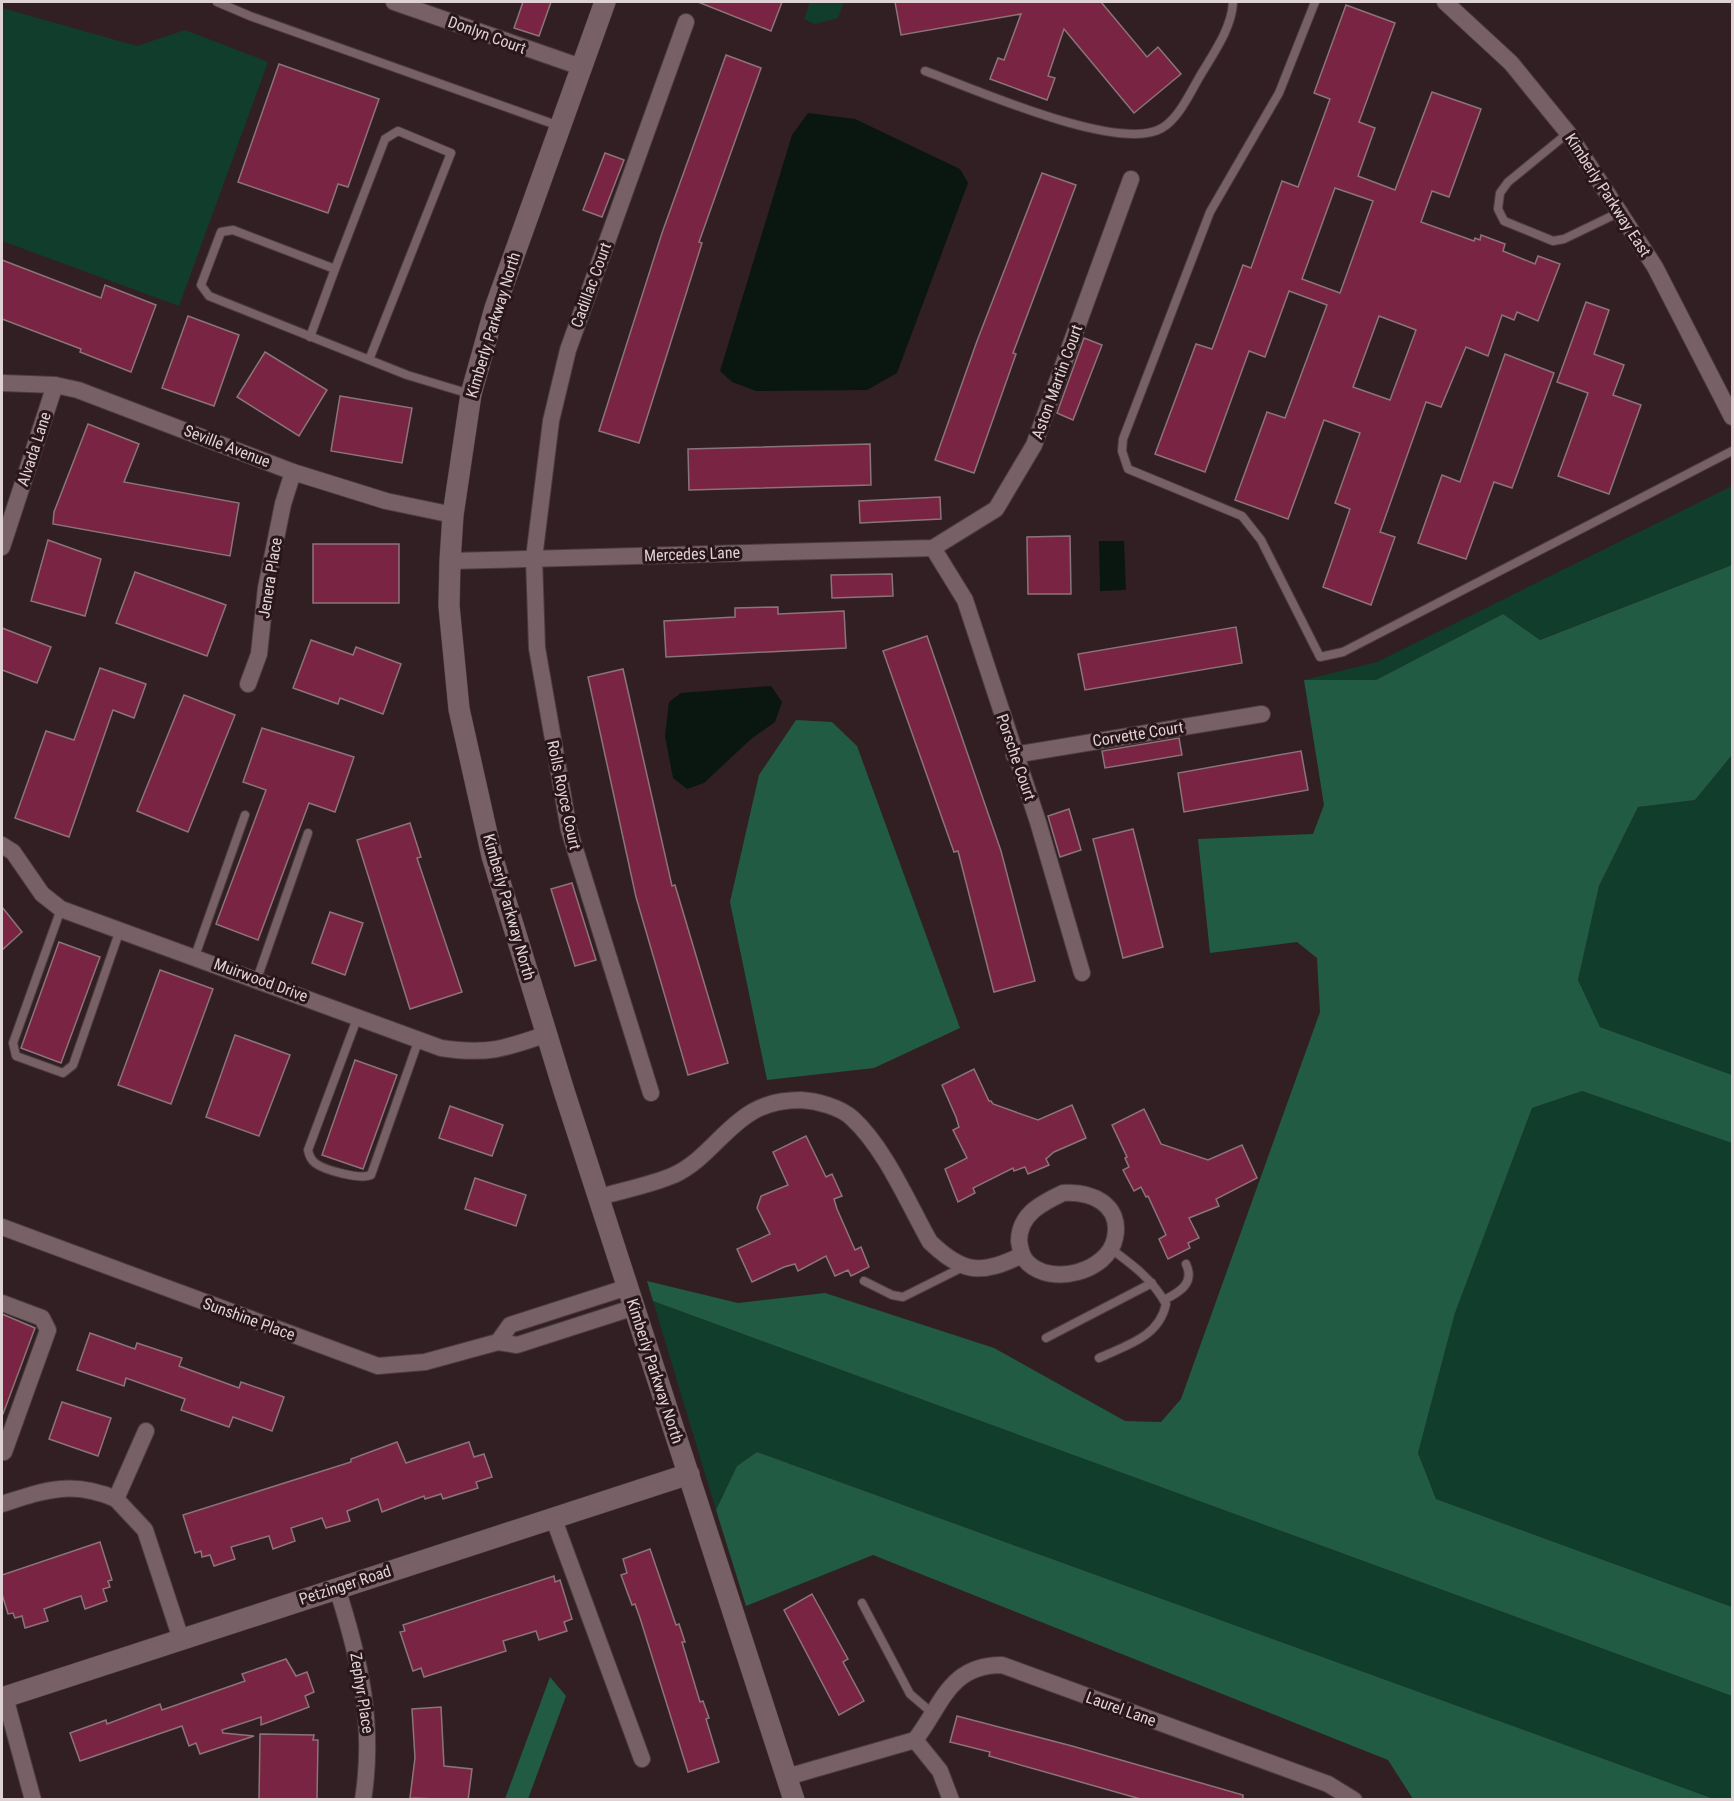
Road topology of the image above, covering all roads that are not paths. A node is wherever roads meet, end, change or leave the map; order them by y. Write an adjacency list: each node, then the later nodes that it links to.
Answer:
1 (217, 2): 7 (lane)
2 (394, 2): 9 (street, Donlyn Court)
3 (605, 2): 9 (street, Kimberly Parkway North)
4 (1233, 2): 10 (lane)
5 (1315, 2): 22 (lane)
6 (1447, 2): 12 (street, Kimberly Parkway East)
7 (234, 5): 11 (lane)
8 (686, 22): 27 (street, Cadillac Court)
9 (581, 67): 11 (street, Kimberly Parkway North)
10 (925, 71)
11 (560, 126): 20 (street, Kimberly Parkway North)
12 (1568, 133): 14 (street, Kimberly Parkway East); 14 (lane)
13 (1131, 179): 26 (street, Aston Martin Court)
14 (1618, 213): 21 (street, Kimberly Parkway East)
15 (335, 269): 16 (lane); 16 (lane); 17 (lane)
16 (310, 337): 17 (lane)
17 (369, 360): 20 (lane)
18 (2, 384): 19 (street, Seville Avenue)
19 (55, 385): 23 (street, Seville Avenue); 25 (street, Alvada Lane)
20 (471, 394): 24 (street, Kimberly Parkway North)
21 (1732, 417)
22 (1732, 451)
23 (293, 472): 24 (street, Seville Avenue); 29 (street, Jenera Place)
24 (453, 515): 28 (street, Kimberly Parkway North)
25 (2, 547)
26 (933, 548): 27 (street, Mercedes Lane); 31 (street, Porsche Court)
27 (534, 558): 28 (street, Mercedes Lane); 43 (street, Rolls Royce Court)
28 (450, 561): 41 (street, Kimberly Parkway North)
29 (248, 684)
30 (1262, 714): 31 (street, Corvette Court)
31 (1014, 755): 38 (street, Porsche Court)
32 (245, 814): 37 (lane)
33 (308, 833): 39 (lane)
34 (2, 845): 35 (street, Muirwood Drive)
35 (62, 909): 36 (street, Muirwood Drive); 36 (lane)
36 (120, 930): 37 (street, Muirwood Drive)
37 (195, 956): 39 (street, Muirwood Drive)
38 (1082, 973)
39 (257, 979): 40 (street, Muirwood Drive)
40 (358, 1016): 42 (street, Muirwood Drive); 42 (lane)
41 (547, 1034): 42 (street, Muirwood Drive); 44 (street, Kimberly Parkway North)
42 (419, 1039)
43 (651, 1093)
44 (599, 1197): 49 (street); 52 (street, Kimberly Parkway North)
45 (3, 1232): 52 (street, Sunshine Place)
46 (1111, 1249): 47 (street); 47 (street); 51 (lane)
47 (1022, 1255): 49 (street)
48 (1186, 1264): 53 (lane)
49 (963, 1268): 50 (lane)
50 (864, 1281)
51 (1152, 1283): 53 (lane); 55 (lane)
52 (632, 1297): 59 (street, Kimberly Parkway North)
53 (1164, 1300): 56 (lane)
54 (2, 1303): 58 (street)
55 (1046, 1338)
56 (1099, 1358)
57 (146, 1431): 60 (street)
58 (2, 1451)
59 (689, 1474): 62 (street, Petzinger Road); 70 (street, Kimberly Parkway North)
60 (116, 1499): 61 (street); 65 (street)
61 (2, 1504)
62 (553, 1518): 63 (street, Petzinger Road); 69 (street)
63 (337, 1588): 65 (street, Petzinger Road); 72 (street, Zephyr Place)
64 (862, 1603): 67 (lane)
65 (182, 1639): 66 (street, Petzinger Road)
66 (3, 1698): 71 (street)
67 (932, 1712): 68 (street, Laurel Lane); 75 (street, Laurel Lane)
68 (915, 1740): 70 (street); 74 (street)
69 (642, 1760)
70 (787, 1777): 73 (street, Kimberly Parkway North)
71 (33, 1800)
72 (363, 1800)
73 (794, 1800)
74 (951, 1800)
75 (1354, 1800)

